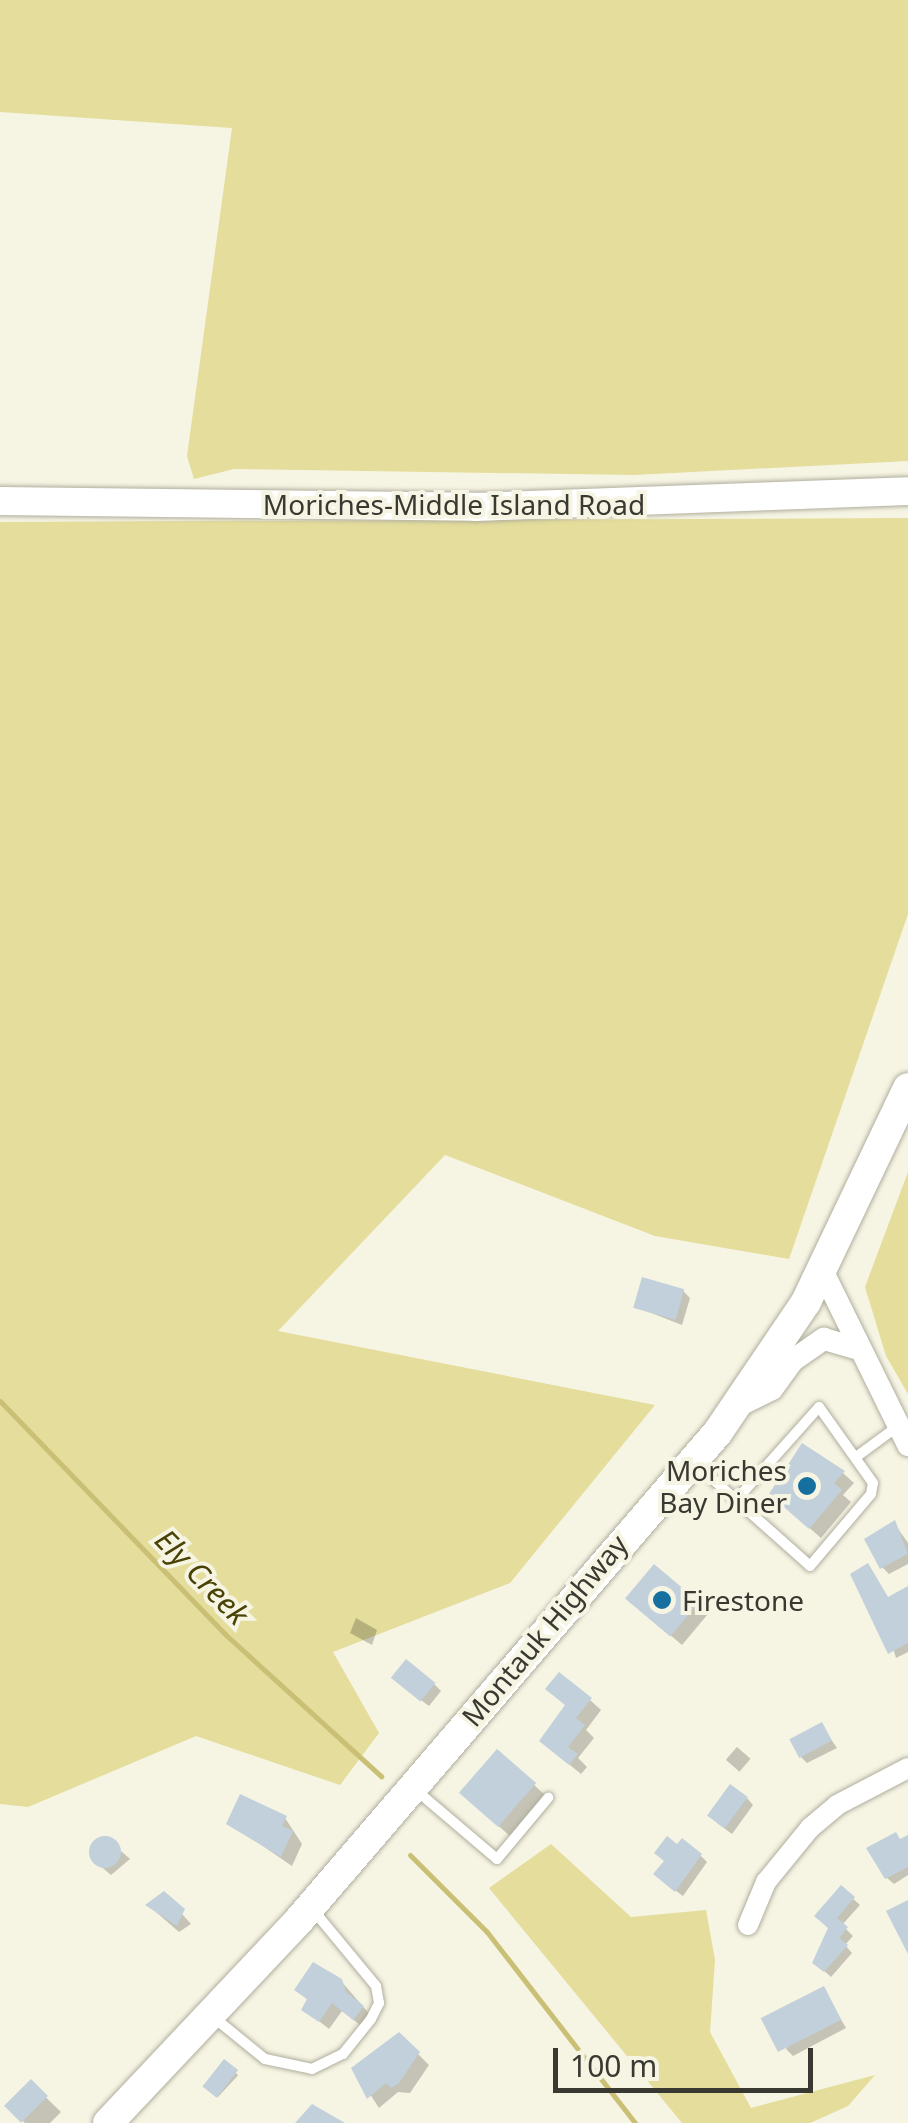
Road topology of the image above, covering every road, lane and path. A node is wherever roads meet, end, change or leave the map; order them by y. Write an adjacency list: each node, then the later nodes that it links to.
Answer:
1 (908, 492): 2 (main road, Moriches-Middle Island Road)
2 (0, 502)
3 (908, 1088): 4 (main road, Montauk Highway)
4 (823, 1272): 5 (street); 6 (main road, Montauk Highway)
5 (858, 1350): 6 (street); 7 (street)
6 (736, 1406): 9 (main road, Montauk Highway)
7 (903, 1435): 8 (lane)
8 (856, 1457): 10 (lane); 10 (lane)
9 (692, 1460): 10 (lane); 12 (main road, Montauk Highway)
10 (736, 1500)
11 (908, 1768): 15 (street)
12 (413, 1787): 13 (lane); 14 (main road, Montauk Highway)
13 (548, 1798)
14 (310, 1906): 16 (main road, Montauk Highway); 16 (lane)
15 (748, 1925)
16 (212, 2016): 17 (main road, Montauk Highway)
17 (108, 2123)

